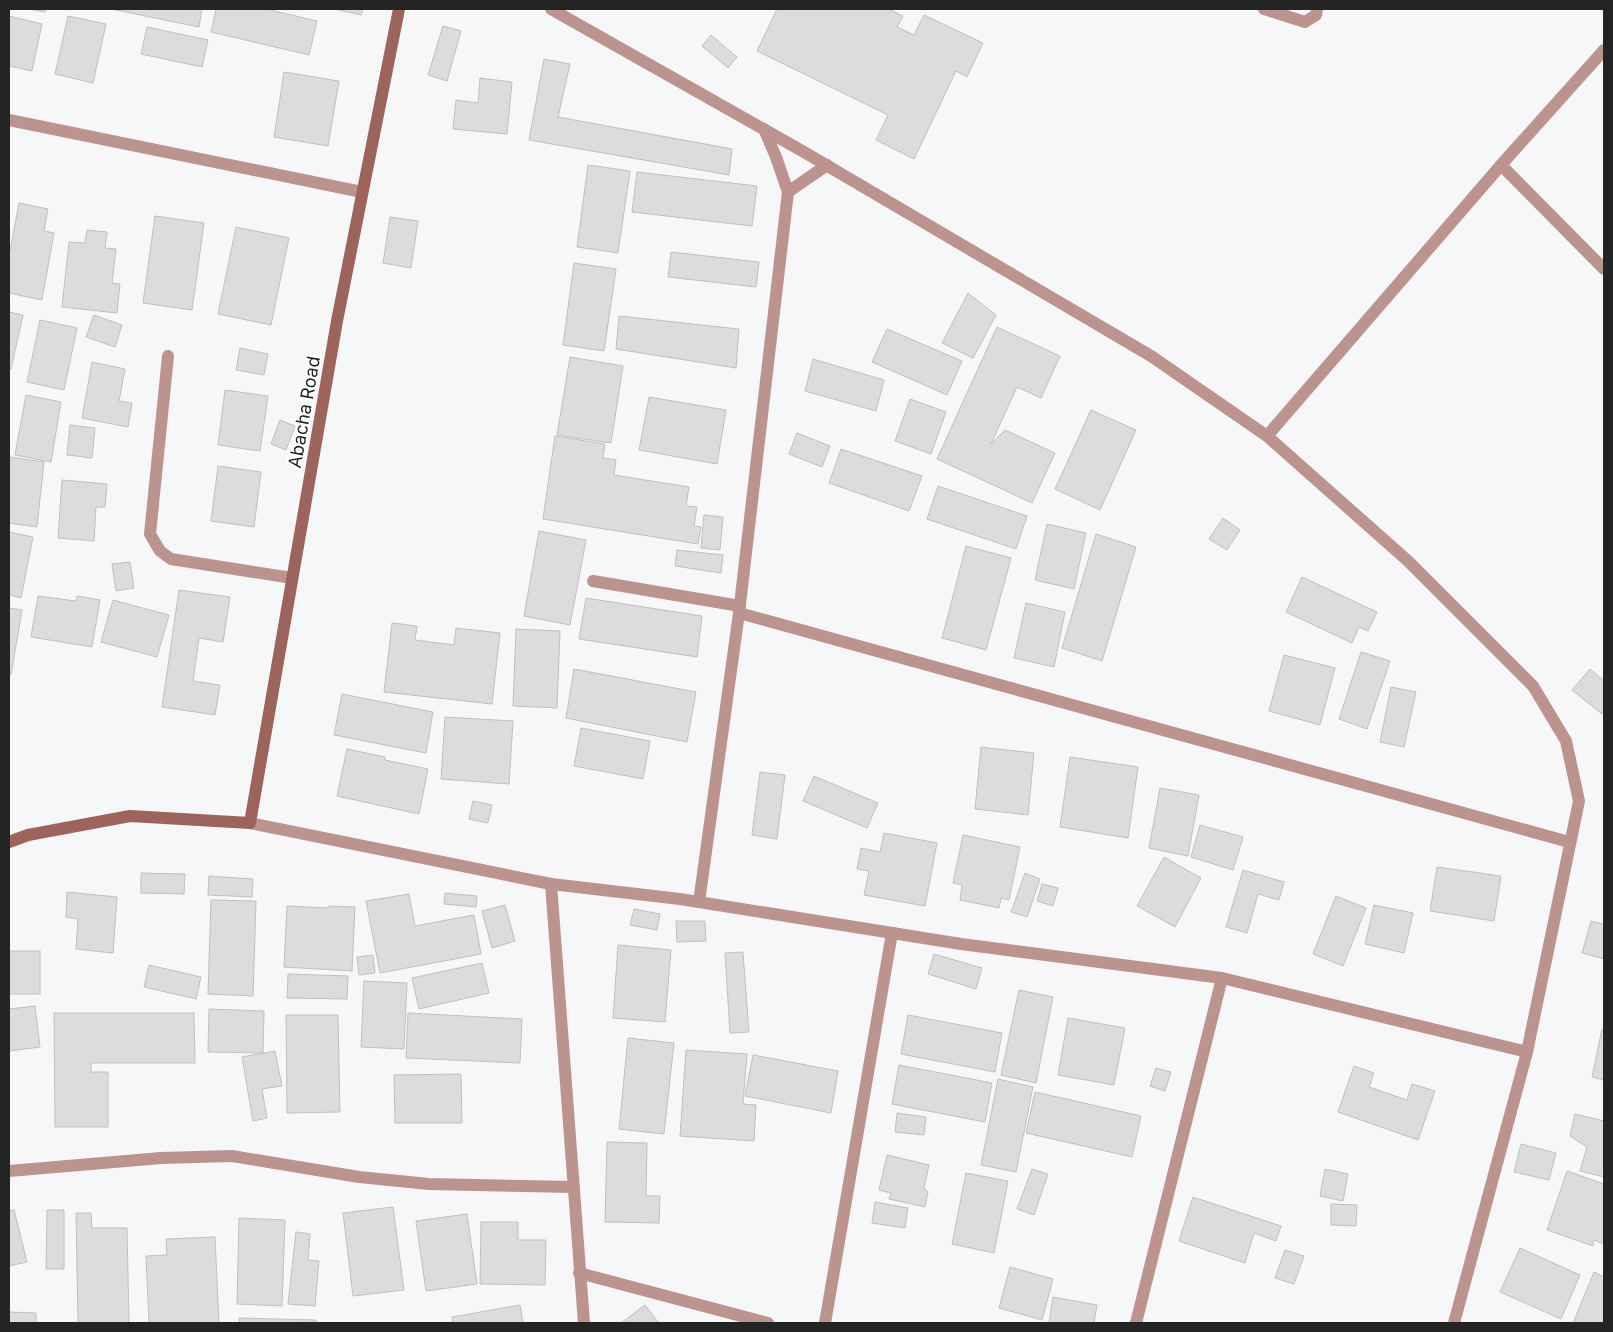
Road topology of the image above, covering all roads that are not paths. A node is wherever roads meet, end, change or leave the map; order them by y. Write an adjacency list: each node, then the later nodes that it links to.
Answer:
1 (399, 9): 10 (street, Abacha Road)
2 (551, 9): 7 (street)
3 (1264, 9): 4 (street)
4 (1316, 9)
5 (1604, 50): 9 (street)
6 (9, 120): 10 (street)
7 (764, 129): 8 (street); 11 (street)
8 (827, 165): 11 (street); 14 (street)
9 (1500, 165): 12 (street); 14 (street)
10 (362, 192): 15 (street, Abacha Road)
11 (788, 192): 17 (street)
12 (1604, 270)
13 (168, 356): 15 (street)
14 (1266, 436): 20 (street)
15 (292, 578): 18 (street, Abacha Road)
16 (593, 581): 17 (street)
17 (740, 609): 20 (street); 22 (street)
18 (250, 822): 19 (street); 21 (street)
19 (9, 842)
20 (1569, 842): 25 (street)
21 (551, 884): 22 (street); 27 (street)
22 (699, 902): 23 (street)
23 (892, 933): 24 (street); 31 (street)
24 (1222, 978): 25 (street); 32 (street)
25 (1527, 1052): 33 (street)
26 (9, 1171): 27 (street)
27 (573, 1187): 28 (street)
28 (579, 1273): 29 (street); 30 (street)
29 (584, 1323)
30 (768, 1323)
31 (825, 1323)
32 (1136, 1323)
33 (1454, 1323)

